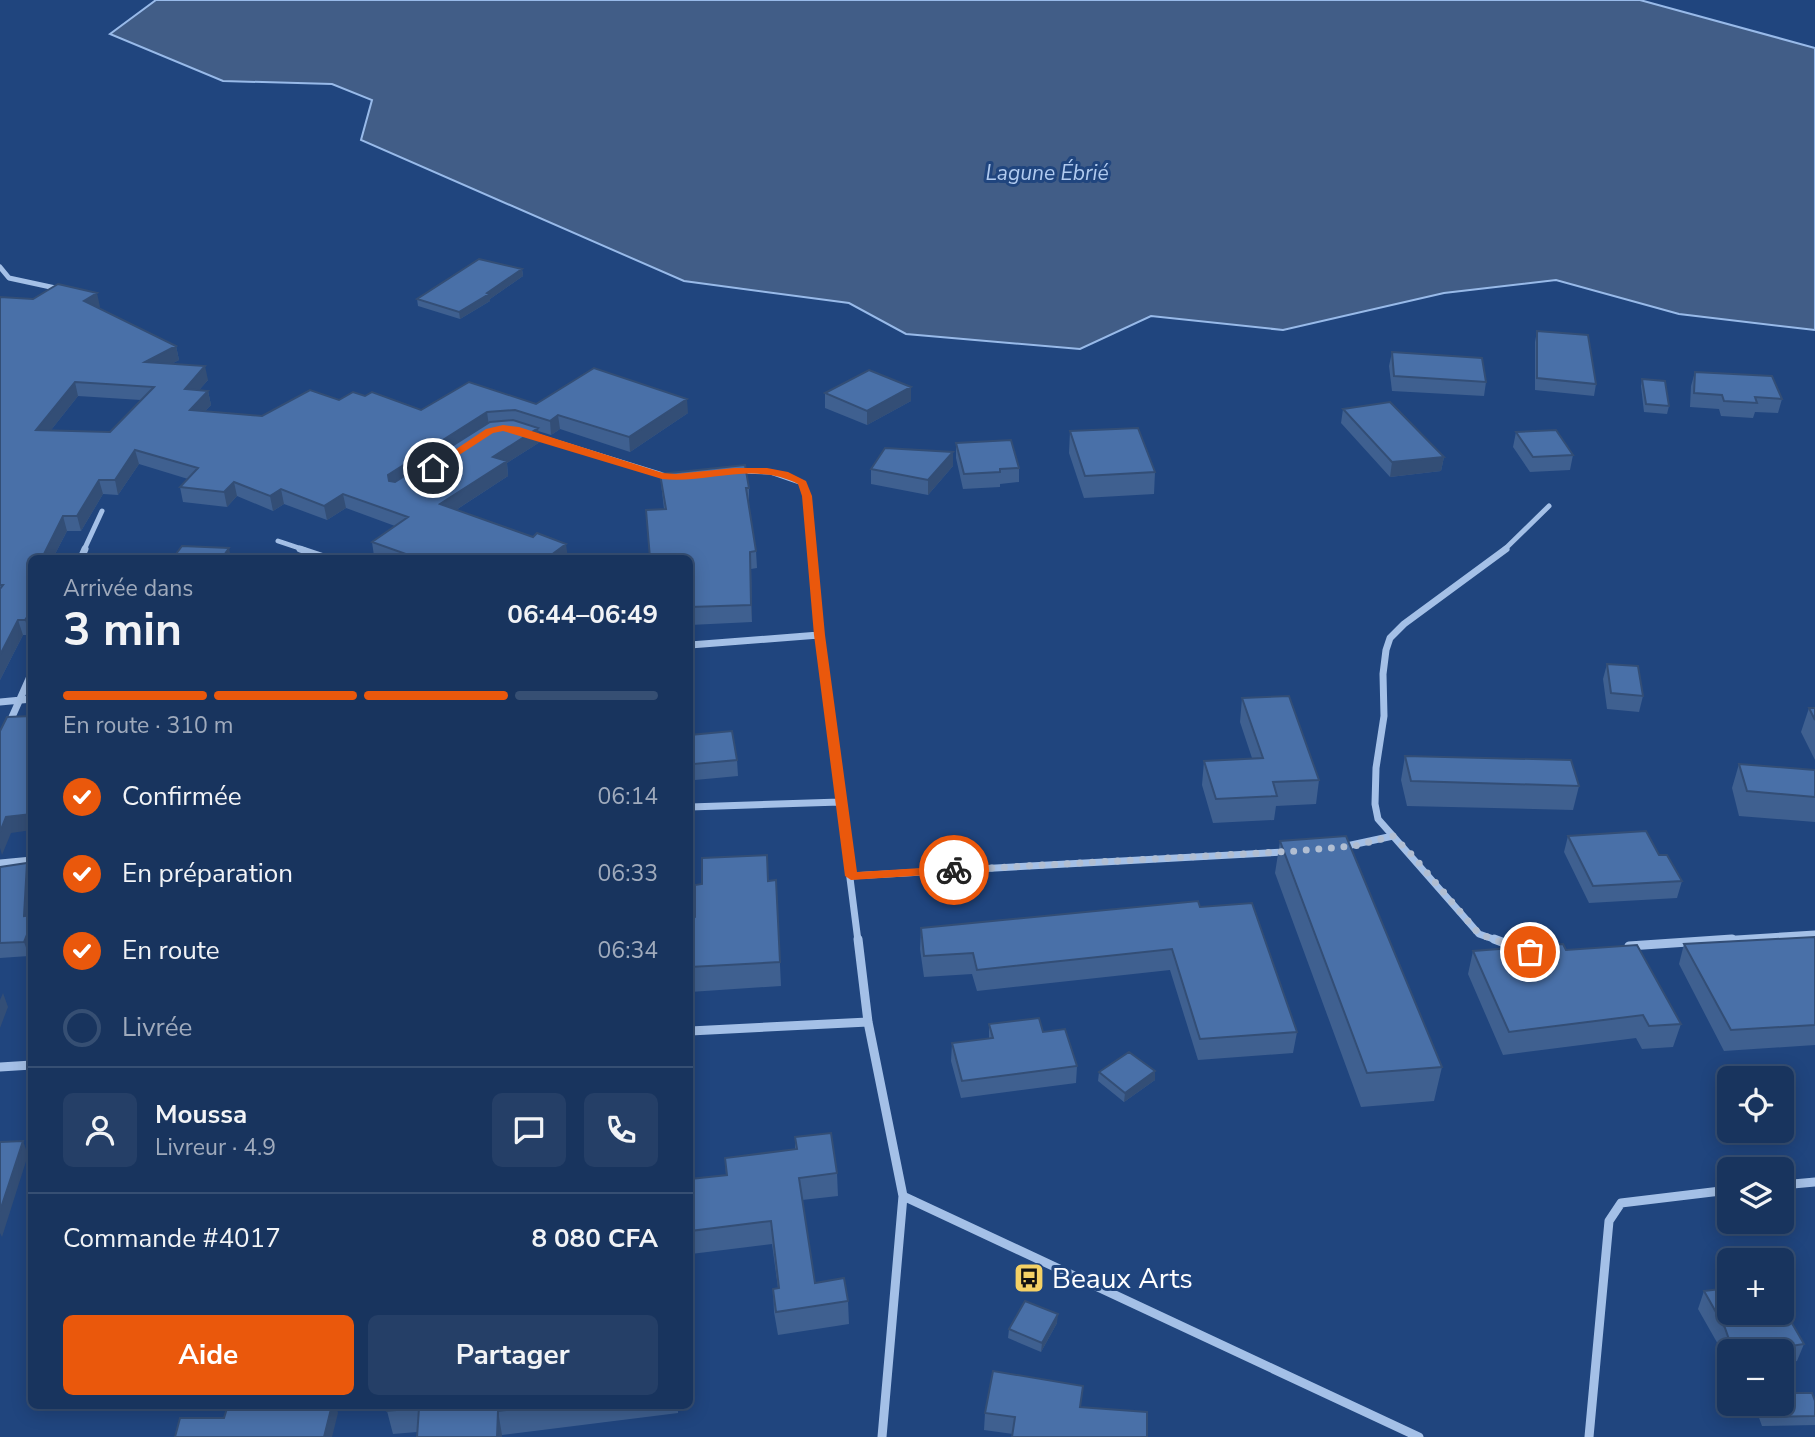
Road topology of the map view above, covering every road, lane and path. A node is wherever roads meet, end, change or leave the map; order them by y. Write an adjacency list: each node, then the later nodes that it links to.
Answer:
1 (0, 267): 2 (street)
2 (71, 292)
3 (516, 429): 5 (street)
4 (725, 472): 11 (street)
5 (676, 477)
6 (1549, 506): 20 (street)
7 (102, 511): 9 (street)
8 (278, 541): 10 (street)
9 (82, 555)
10 (318, 555)
11 (820, 635): 12 (street); 18 (street)
12 (693, 645)
13 (28, 681): 15 (street)
14 (28, 699): 15 (street)
15 (19, 700): 16 (street); 17 (street)
16 (0, 702)
17 (5, 733)
18 (840, 802): 19 (street); 25 (street)
19 (693, 807)
20 (1393, 836): 21 (street); 28 (street)
21 (1331, 848)
22 (1296, 851): 25 (street)
23 (28, 860): 24 (street)
24 (0, 863)
25 (851, 876): 29 (street)
26 (1815, 934): 27 (street)
27 (1625, 946)
28 (1530, 952)
29 (868, 1022): 30 (street); 36 (street)
30 (693, 1031)
31 (28, 1065): 32 (street)
32 (0, 1067)
33 (1815, 1182): 34 (street)
34 (1794, 1184)
35 (1717, 1191): 39 (street)
36 (903, 1196): 37 (street); 38 (street)
37 (882, 1437)
38 (1419, 1437)
39 (1589, 1437)

